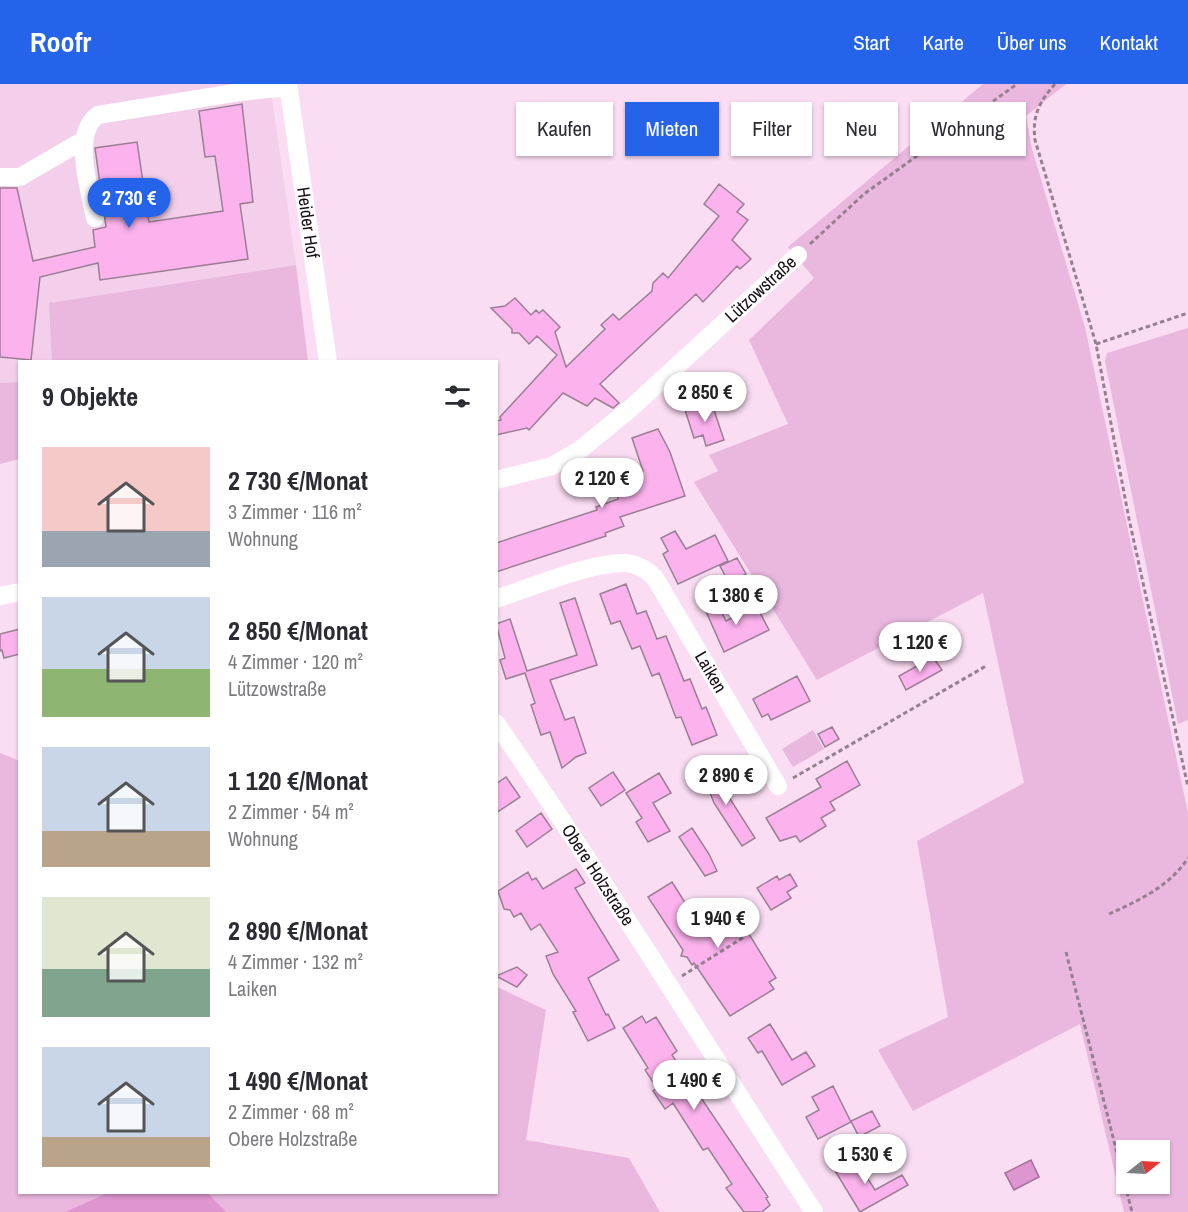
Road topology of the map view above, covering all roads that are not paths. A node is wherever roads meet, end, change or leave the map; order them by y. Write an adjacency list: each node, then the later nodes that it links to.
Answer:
1 (288, 85): 2 (street); 6 (street, Heider Hof)
2 (82, 141): 3 (street); 4 (street)
3 (0, 177)
4 (95, 218)
5 (798, 255): 7 (street, Lützowstraße)
6 (328, 360)
7 (498, 480)
8 (18, 592): 9 (street)
9 (0, 596)
10 (498, 598): 12 (street, Laiken)
11 (498, 726): 13 (street, Obere Holzstraße)
12 (778, 786)
13 (814, 1212)

